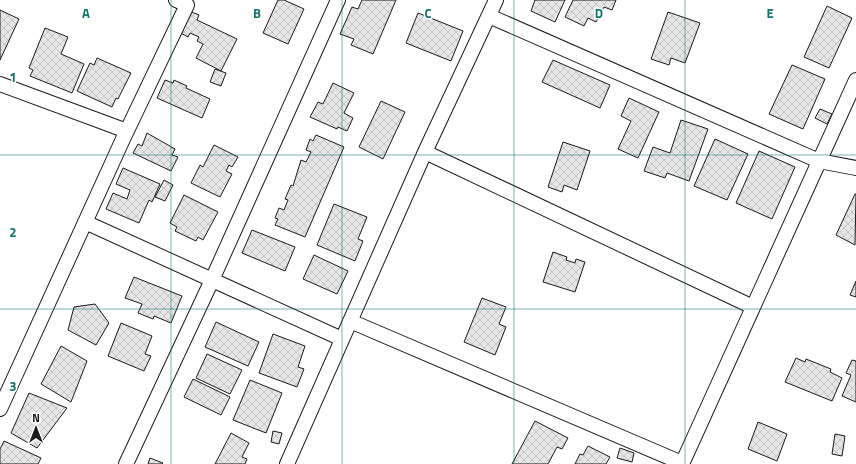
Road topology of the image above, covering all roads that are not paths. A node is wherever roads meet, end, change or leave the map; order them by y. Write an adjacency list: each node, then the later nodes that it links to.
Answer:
1 (338, 0): 13 (street)
2 (496, 0): 4 (street)
3 (184, 2): 8 (street)
4 (489, 16): 9 (street); 10 (street)
5 (856, 80): 10 (street)
6 (0, 84): 8 (street)
7 (0, 92): 8 (street)
8 (125, 135): 12 (street)
9 (425, 152): 14 (street); 15 (street)
10 (819, 161): 11 (street); 14 (street)
11 (856, 168)
12 (85, 222): 13 (street); 17 (street)
13 (212, 280): 16 (street); 19 (street)
14 (753, 307): 20 (street)
15 (350, 321): 16 (street); 20 (street)
16 (342, 339): 18 (street)
17 (0, 409)
18 (290, 463)
19 (126, 464)
20 (682, 464)

